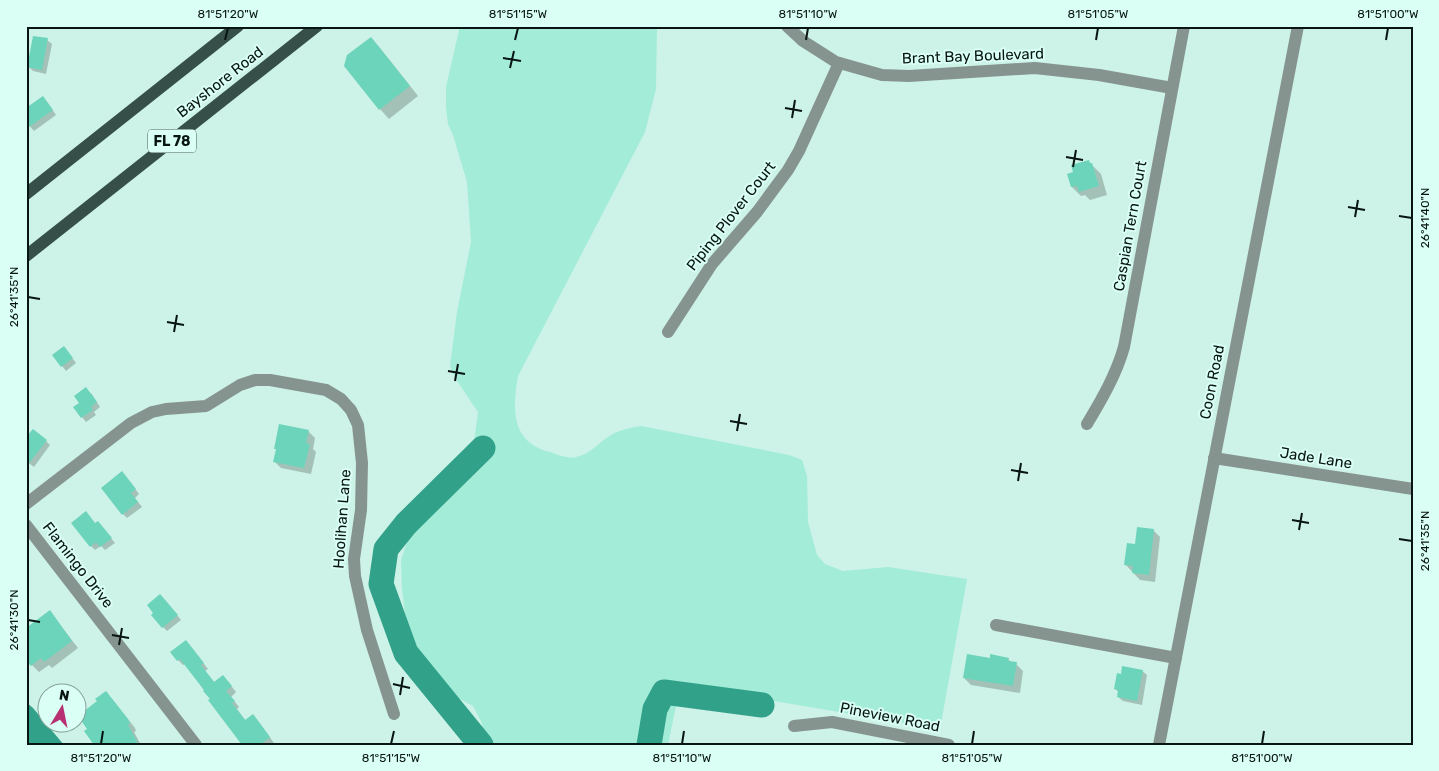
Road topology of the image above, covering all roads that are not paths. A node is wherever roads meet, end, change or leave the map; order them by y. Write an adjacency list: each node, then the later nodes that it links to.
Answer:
1 (238, 26): 8 (main road)
2 (317, 26): 9 (main road, Bayshore Road / FL 78)
3 (787, 26): 6 (street, Brant Bay Boulevard)
4 (1184, 26): 7 (street, Caspian Tern Court)
5 (1298, 26): 12 (street, Coon Road)
6 (838, 62): 7 (street, Brant Bay Boulevard); 10 (street, Piping Plover Court)
7 (1172, 88): 11 (street, Caspian Tern Court)
8 (26, 194)
9 (26, 256)
10 (668, 332)
11 (1087, 424)
12 (1214, 458): 13 (street, Jade Lane); 17 (street, Coon Road)
13 (1413, 490)
14 (26, 504): 18 (street, Hoolihan Lane)
15 (26, 525): 20 (street, Flamingo Drive)
16 (996, 625): 17 (street)
17 (1176, 658): 22 (street, Coon Road)
18 (394, 714)
19 (794, 726): 21 (street, Pineview Road)
20 (196, 745)
21 (949, 745)
22 (1159, 745)

